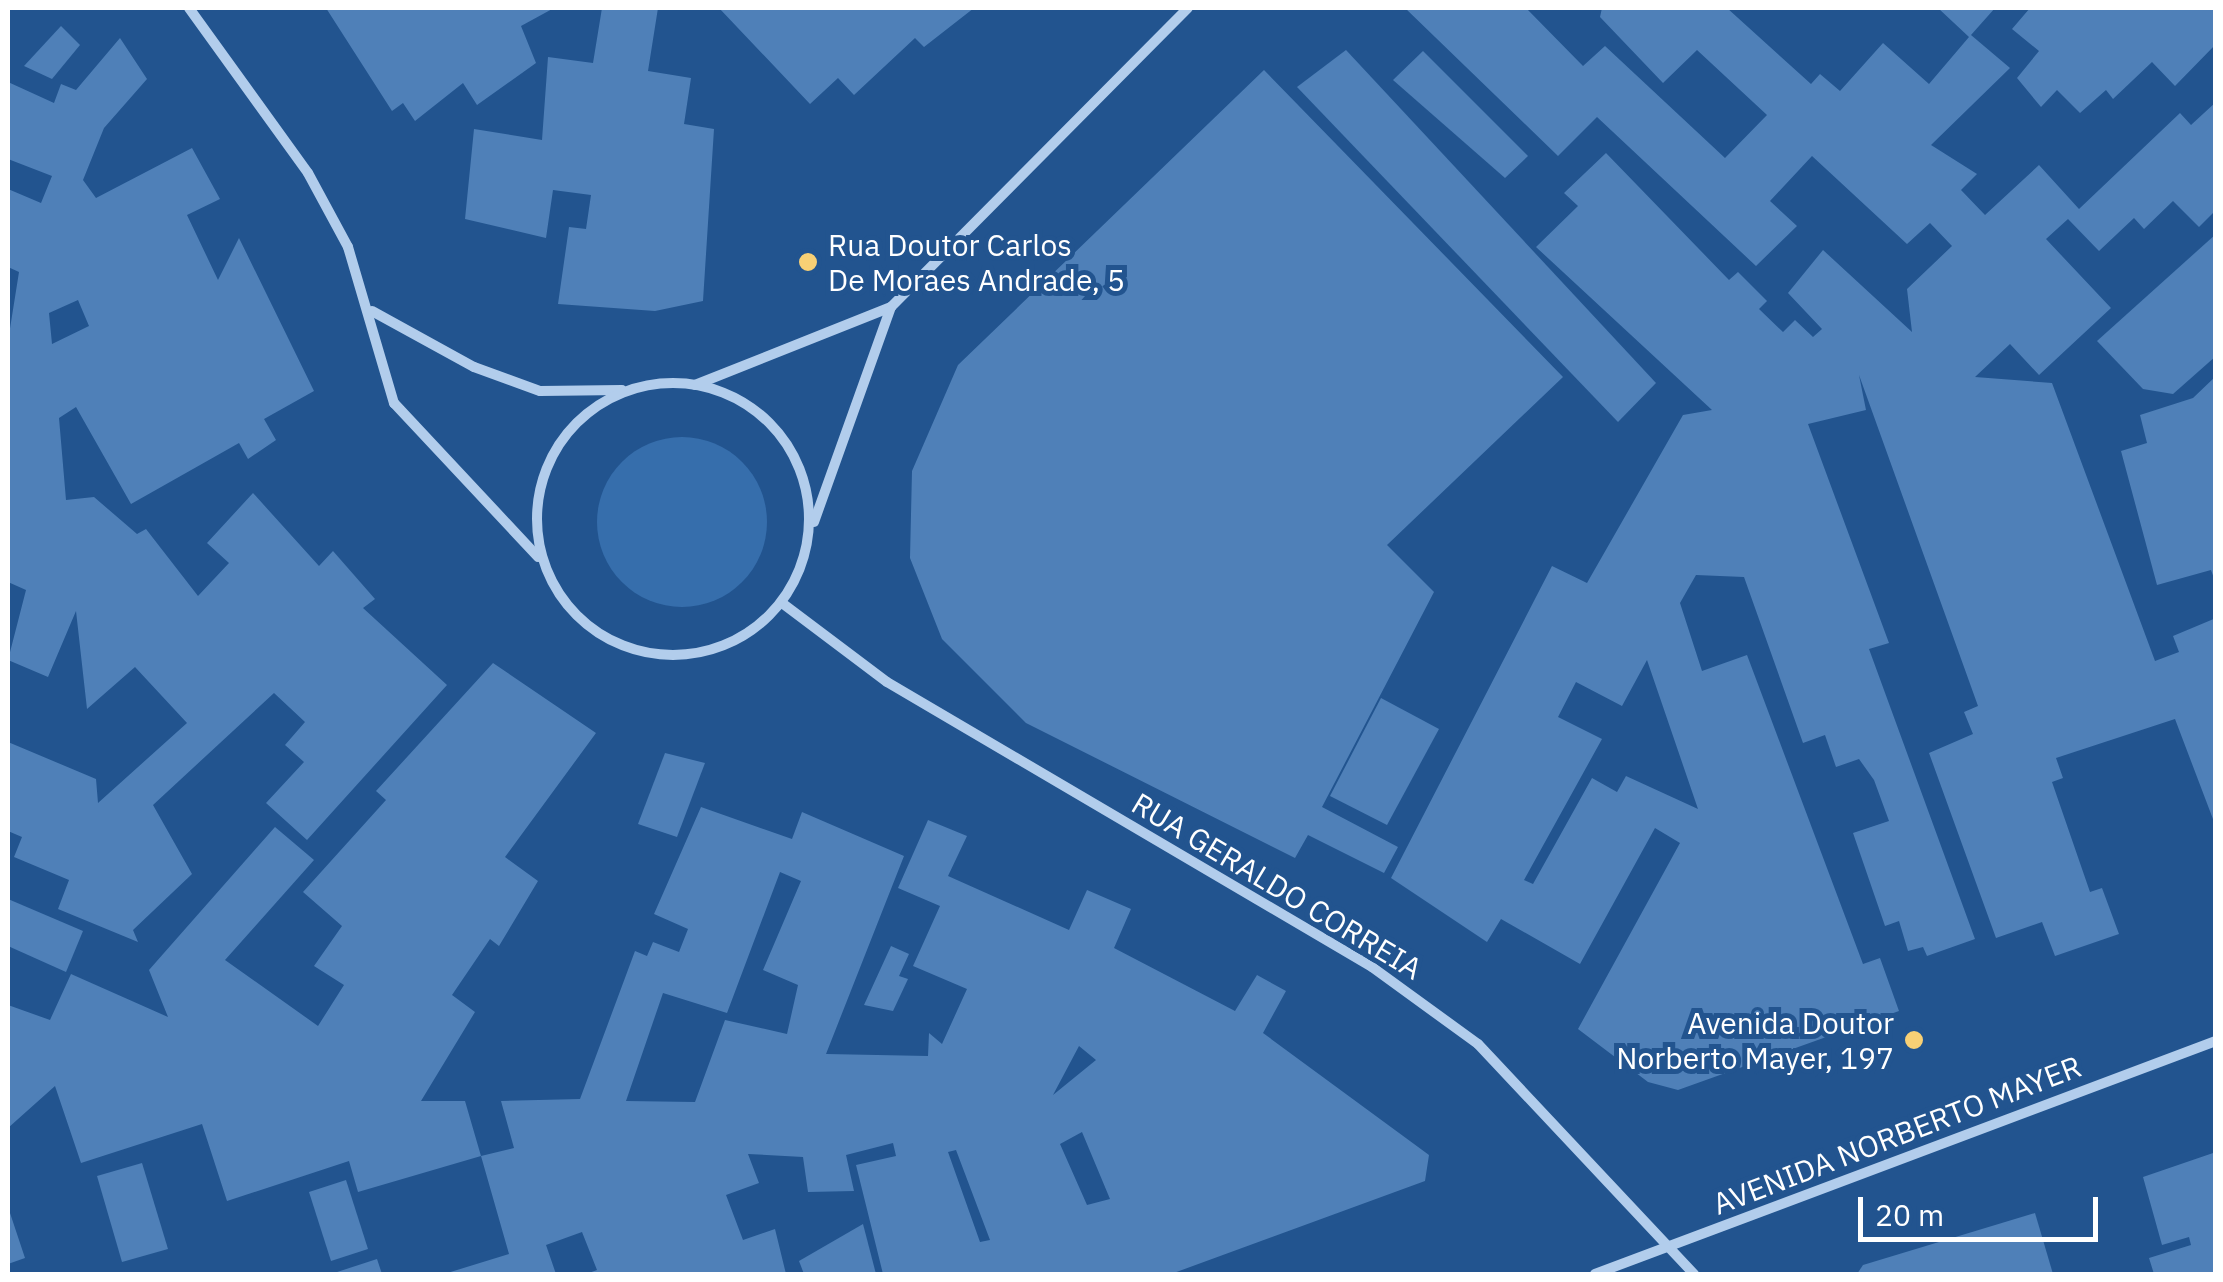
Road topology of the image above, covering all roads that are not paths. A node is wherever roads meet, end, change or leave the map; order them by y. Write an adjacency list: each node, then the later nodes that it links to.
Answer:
1 (189, 8): 4 (street)
2 (1188, 8): 3 (street)
3 (891, 306): 5 (street); 7 (street)
4 (372, 310): 6 (street); 8 (street)
5 (694, 385): 6 (street); 7 (street)
6 (629, 390): 8 (street)
7 (809, 537): 9 (street)
8 (541, 561): 9 (street)
9 (782, 603): 11 (street, RUA GERALDO CORREIA)
10 (2216, 1041): 11 (street, AVENIDA NORBERTO MAYER)
11 (1672, 1246): 12 (street, AVENIDA NORBERTO MAYER); 13 (street, RUA GERALDO CORREIA)
12 (1595, 1274)
13 (1694, 1274)

